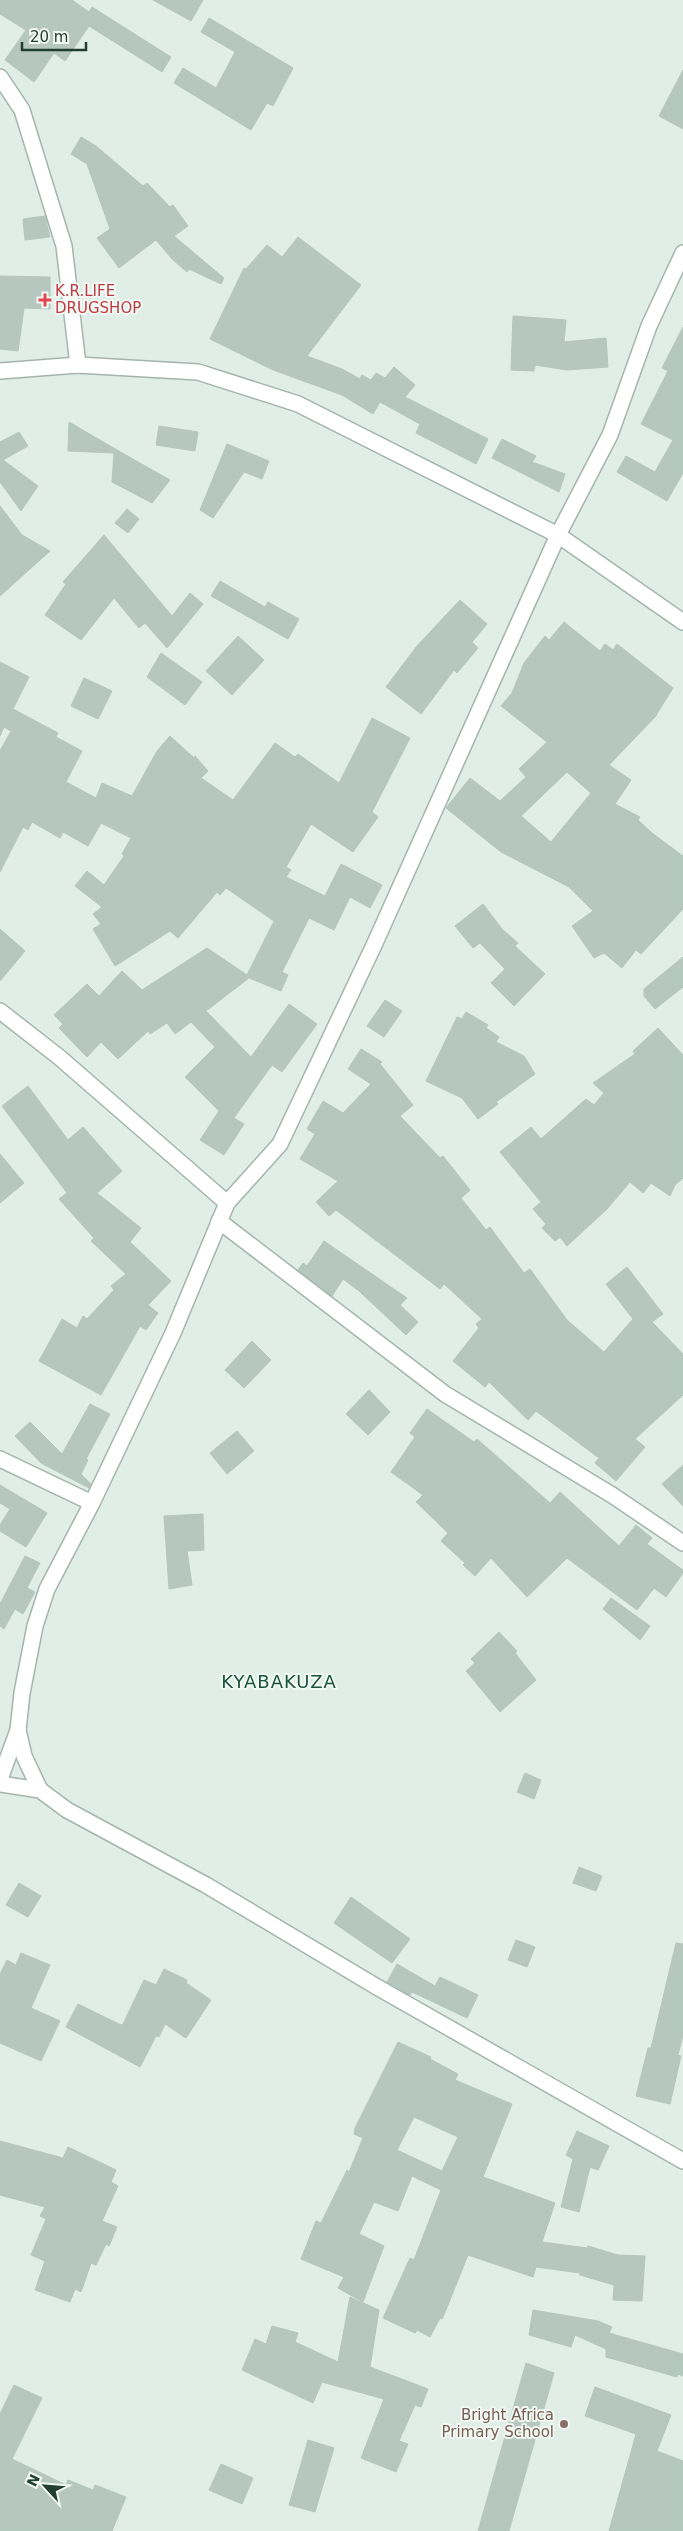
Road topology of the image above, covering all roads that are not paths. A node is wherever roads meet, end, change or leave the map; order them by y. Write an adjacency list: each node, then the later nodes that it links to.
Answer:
1 (0, 76): 3 (street)
2 (683, 253): 5 (street)
3 (78, 365): 4 (street); 5 (street)
4 (0, 371)
5 (558, 535): 6 (street); 8 (street)
6 (683, 622)
7 (0, 1011): 8 (street)
8 (227, 1203): 9 (street)
9 (220, 1221): 11 (street); 12 (street)
10 (0, 1459): 11 (street)
11 (92, 1503): 13 (street)
12 (683, 1543)
13 (18, 1730): 14 (street); 16 (street)
14 (0, 1779)
15 (0, 1784): 16 (street)
16 (40, 1790): 17 (street)
17 (683, 2161)

